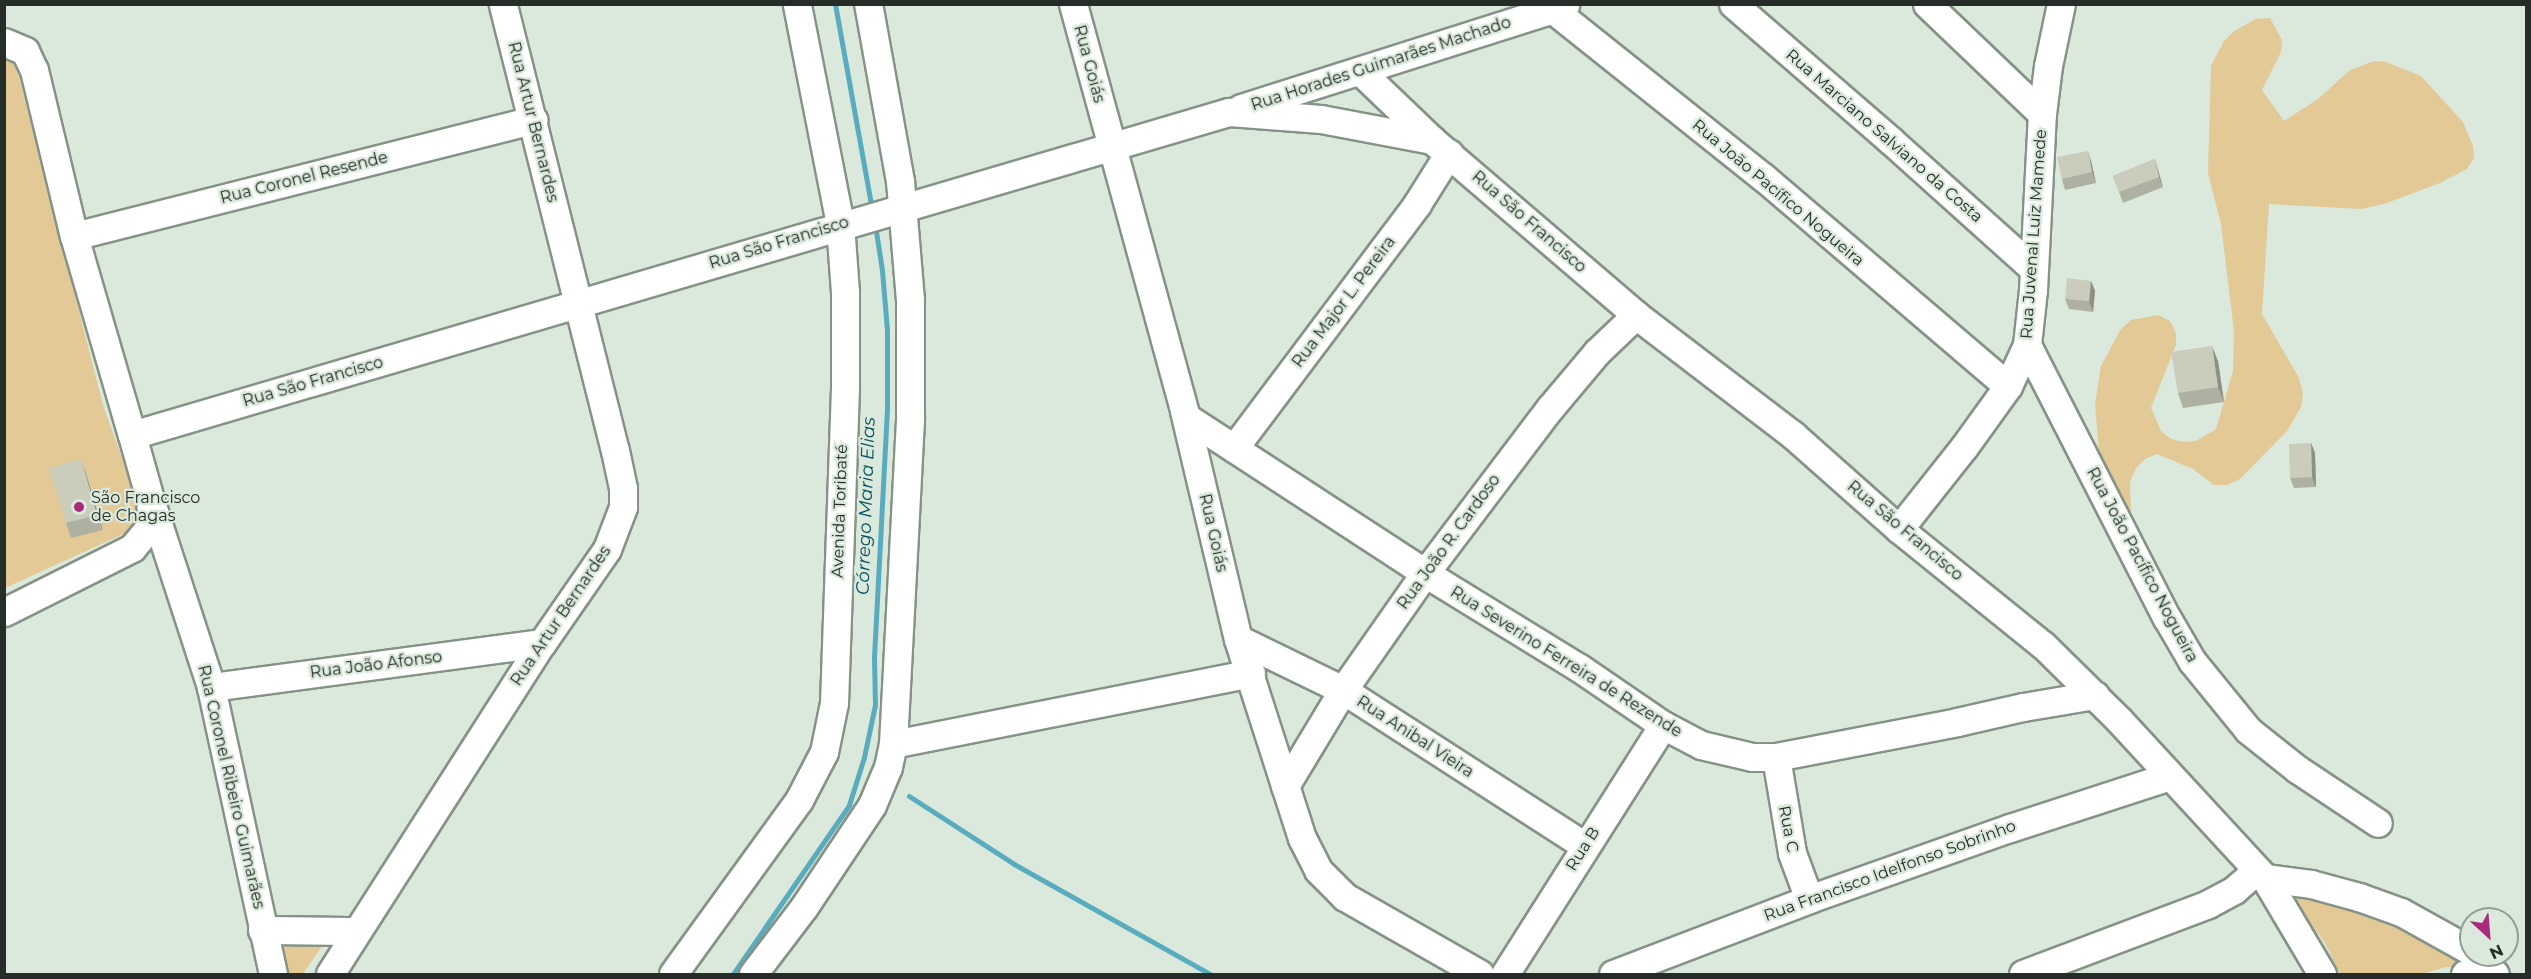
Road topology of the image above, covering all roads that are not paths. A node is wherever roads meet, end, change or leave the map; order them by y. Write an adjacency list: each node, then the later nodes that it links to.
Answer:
1 (503, 4): 13 (street, Rua Artur Bernardes)
2 (797, 4): 17 (street, Avenida Toribaté)
3 (868, 4): 16 (street)
4 (1073, 4): 14 (street, Rua Goiás)
5 (1733, 4): 19 (street, Rua Marciano Salviano da Costa)
6 (1927, 4): 12 (street)
7 (2061, 4): 12 (street, Rua Juvenal Luiz Mamede)
8 (1554, 6): 10 (street, Rua Horades Guimarães Machado); 23 (street, Rua João Pacífico Nogueira)
9 (4, 42): 18 (street, Rua Coronel Ribeiro Guimarães)
10 (1360, 71): 11 (street, Rua Horades Guimarães Machado); 15 (street, Rua São Francisco)
11 (1229, 112): 14 (street, Rua São Francisco); 15 (street, Rua São Francisco)
12 (2042, 114): 19 (street, Rua Juvenal Luiz Mamede)
13 (534, 120): 18 (street, Rua Coronel Resende); 20 (street, Rua Artur Bernardes)
14 (1111, 146): 16 (street, Rua São Francisco); 24 (street, Rua Goiás)
15 (1441, 146): 21 (street, Rua São Francisco); 26 (street, Rua Major L. Pereira)
16 (897, 208): 17 (street, Rua São Francisco); 40 (street)
17 (847, 222): 20 (street, Rua São Francisco); 53 (street, Avenida Toribaté)
18 (74, 236): 25 (street, Rua Coronel Ribeiro Guimarães)
19 (2034, 269): 22 (street, Rua Juvenal Luiz Mamede)
20 (579, 304): 25 (street, Rua São Francisco); 34 (street, Rua Artur Bernardes)
21 (1636, 315): 28 (street, Rua São Francisco); 31 (street, Rua João R. Cardoso)
22 (2027, 345): 23 (street, Rua Juvenal Luiz Mamede); 44 (street, Rua João Pacífico Nogueira)
23 (2008, 386): 28 (street, Rua Juvenal Luiz Mamede)
24 (1186, 417): 26 (street, Rua Severino Ferreira de Rezende); 33 (street, Rua Goiás)
25 (132, 435): 27 (street, Rua Coronel Ribeiro Guimarães)
26 (1234, 448): 31 (street, Rua Severino Ferreira de Rezende)
27 (150, 499): 29 (street); 30 (street, Rua Coronel Ribeiro Guimarães)
28 (1899, 529): 38 (street, Rua São Francisco)
29 (132, 548): 30 (street); 32 (street)
30 (169, 555): 36 (street, Rua Coronel Ribeiro Guimarães)
31 (1425, 573): 37 (street, Rua João R. Cardoso); 39 (street, Rua Severino Ferreira de Rezende)
32 (4, 612)
33 (1238, 639): 35 (street, Rua Goiás); 37 (street, Rua Anibal Vieira)
34 (542, 644): 36 (street, Rua João Afonso); 49 (street, Rua Artur Bernardes)
35 (1251, 673): 40 (street); 43 (street, Rua Goiás)
36 (211, 687): 48 (street, Rua Coronel Ribeiro Guimarães)
37 (1343, 690): 43 (street, Rua João R. Cardoso); 45 (street, Rua Anibal Vieira)
38 (2095, 695): 41 (street, Rua Severino Ferreira de Rezende); 42 (street, Rua São Francisco)
39 (1663, 725): 41 (street, Rua Severino Ferreira de Rezende); 45 (street, Rua B)
40 (893, 744): 54 (street)
41 (1776, 757): 47 (street, Rua C)
42 (2170, 776): 46 (street, Rua São Francisco); 47 (street, Rua Francisco Idelfonso Sobrinho)
43 (1285, 786): 55 (street, Rua Goiás)
44 (2378, 823)
45 (1585, 846): 56 (street, Rua B)
46 (2261, 874): 50 (street); 58 (street); 59 (street, Rua São Francisco)
47 (1809, 899): 57 (street, Rua Francisco Idelfonso Sobrinho)
48 (262, 930): 49 (street); 51 (street, Rua Coronel Ribeiro Guimarães)
49 (356, 931): 52 (street, Rua Artur Bernardes)
50 (2459, 944)
51 (273, 975)
52 (330, 975)
53 (673, 975)
54 (753, 975)
55 (1480, 975)
56 (1505, 975)
57 (1613, 975)
58 (2023, 975)
59 (2322, 975)

